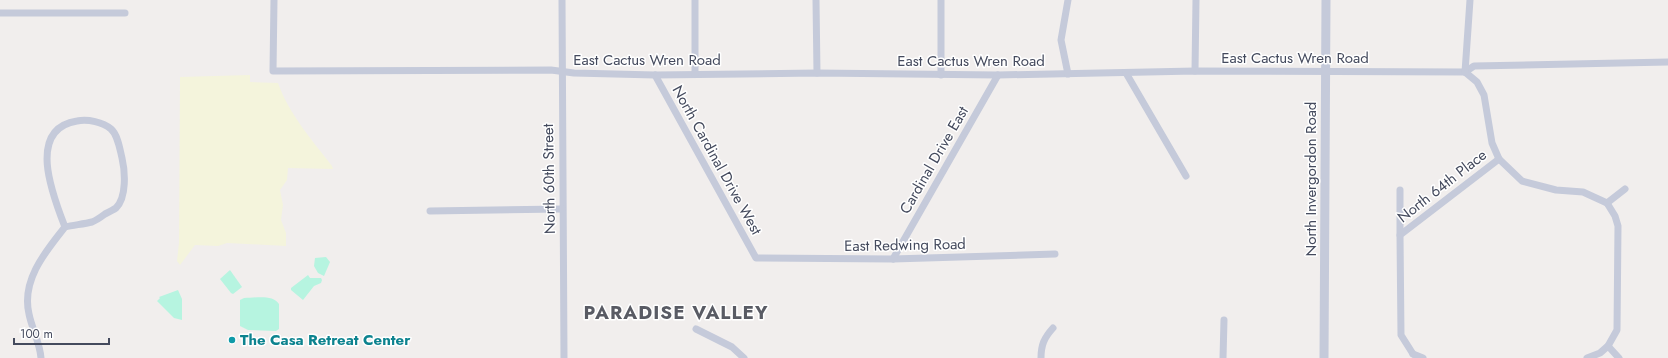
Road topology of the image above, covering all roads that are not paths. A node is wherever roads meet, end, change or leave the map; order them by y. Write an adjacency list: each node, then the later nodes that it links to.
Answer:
1 (274, 0): 15 (street, East Cactus Wren Road)
2 (562, 0): 15 (street, North 60th Street)
3 (695, 0): 19 (street)
4 (816, 0): 17 (street)
5 (941, 0): 22 (street)
6 (1068, 0): 20 (street)
7 (1196, 0): 13 (street)
8 (1326, 0): 14 (street, North Invergordon Road)
9 (1470, 0): 16 (street)
10 (0, 13): 11 (street)
11 (125, 13)
12 (1668, 62): 16 (street, East Cactus Wren Road)
13 (1196, 71): 14 (street, East Cactus Wren Road); 18 (street, East Cactus Wren Road)
14 (1325, 71): 16 (street, East Cactus Wren Road); 46 (street, North Invergordon Road)
15 (561, 72): 21 (street, East Cactus Wren Road); 29 (street, North 60th Street)
16 (1465, 72): 24 (street)
17 (817, 73): 19 (street, East Cactus Wren Road); 22 (street, East Cactus Wren Road)
18 (1126, 73): 20 (street, East Cactus Wren Road); 25 (street)
19 (695, 74): 21 (street, East Cactus Wren Road)
20 (1068, 74): 23 (street, East Cactus Wren Road)
21 (655, 75): 34 (street, North Cardinal Drive West)
22 (941, 75): 23 (street, East Cactus Wren Road)
23 (998, 75): 35 (street, Cardinal Drive East)
24 (1499, 159): 28 (street); 32 (street, North 64th Place)
25 (1186, 176)
26 (1625, 189): 28 (street)
27 (1400, 190): 32 (street, North 64th Place)
28 (1607, 203): 39 (street)
29 (562, 209): 30 (street); 42 (street, North 60th Street)
30 (430, 211)
31 (65, 227): 31 (street); 41 (street)
32 (1400, 234): 40 (street, North 64th Place)
33 (1055, 254): 35 (street, East Redwing Road)
34 (756, 258): 35 (street, East Redwing Road)
35 (893, 259)
36 (1224, 320): 45 (street)
37 (1053, 328): 44 (street)
38 (696, 329): 43 (street)
39 (1608, 346): 48 (street); 49 (street)
40 (1410, 356): 47 (street)
41 (41, 358)
42 (564, 358)
43 (744, 358)
44 (1041, 358)
45 (1223, 358)
46 (1324, 358)
47 (1423, 358)
48 (1587, 358)
49 (1619, 358)

